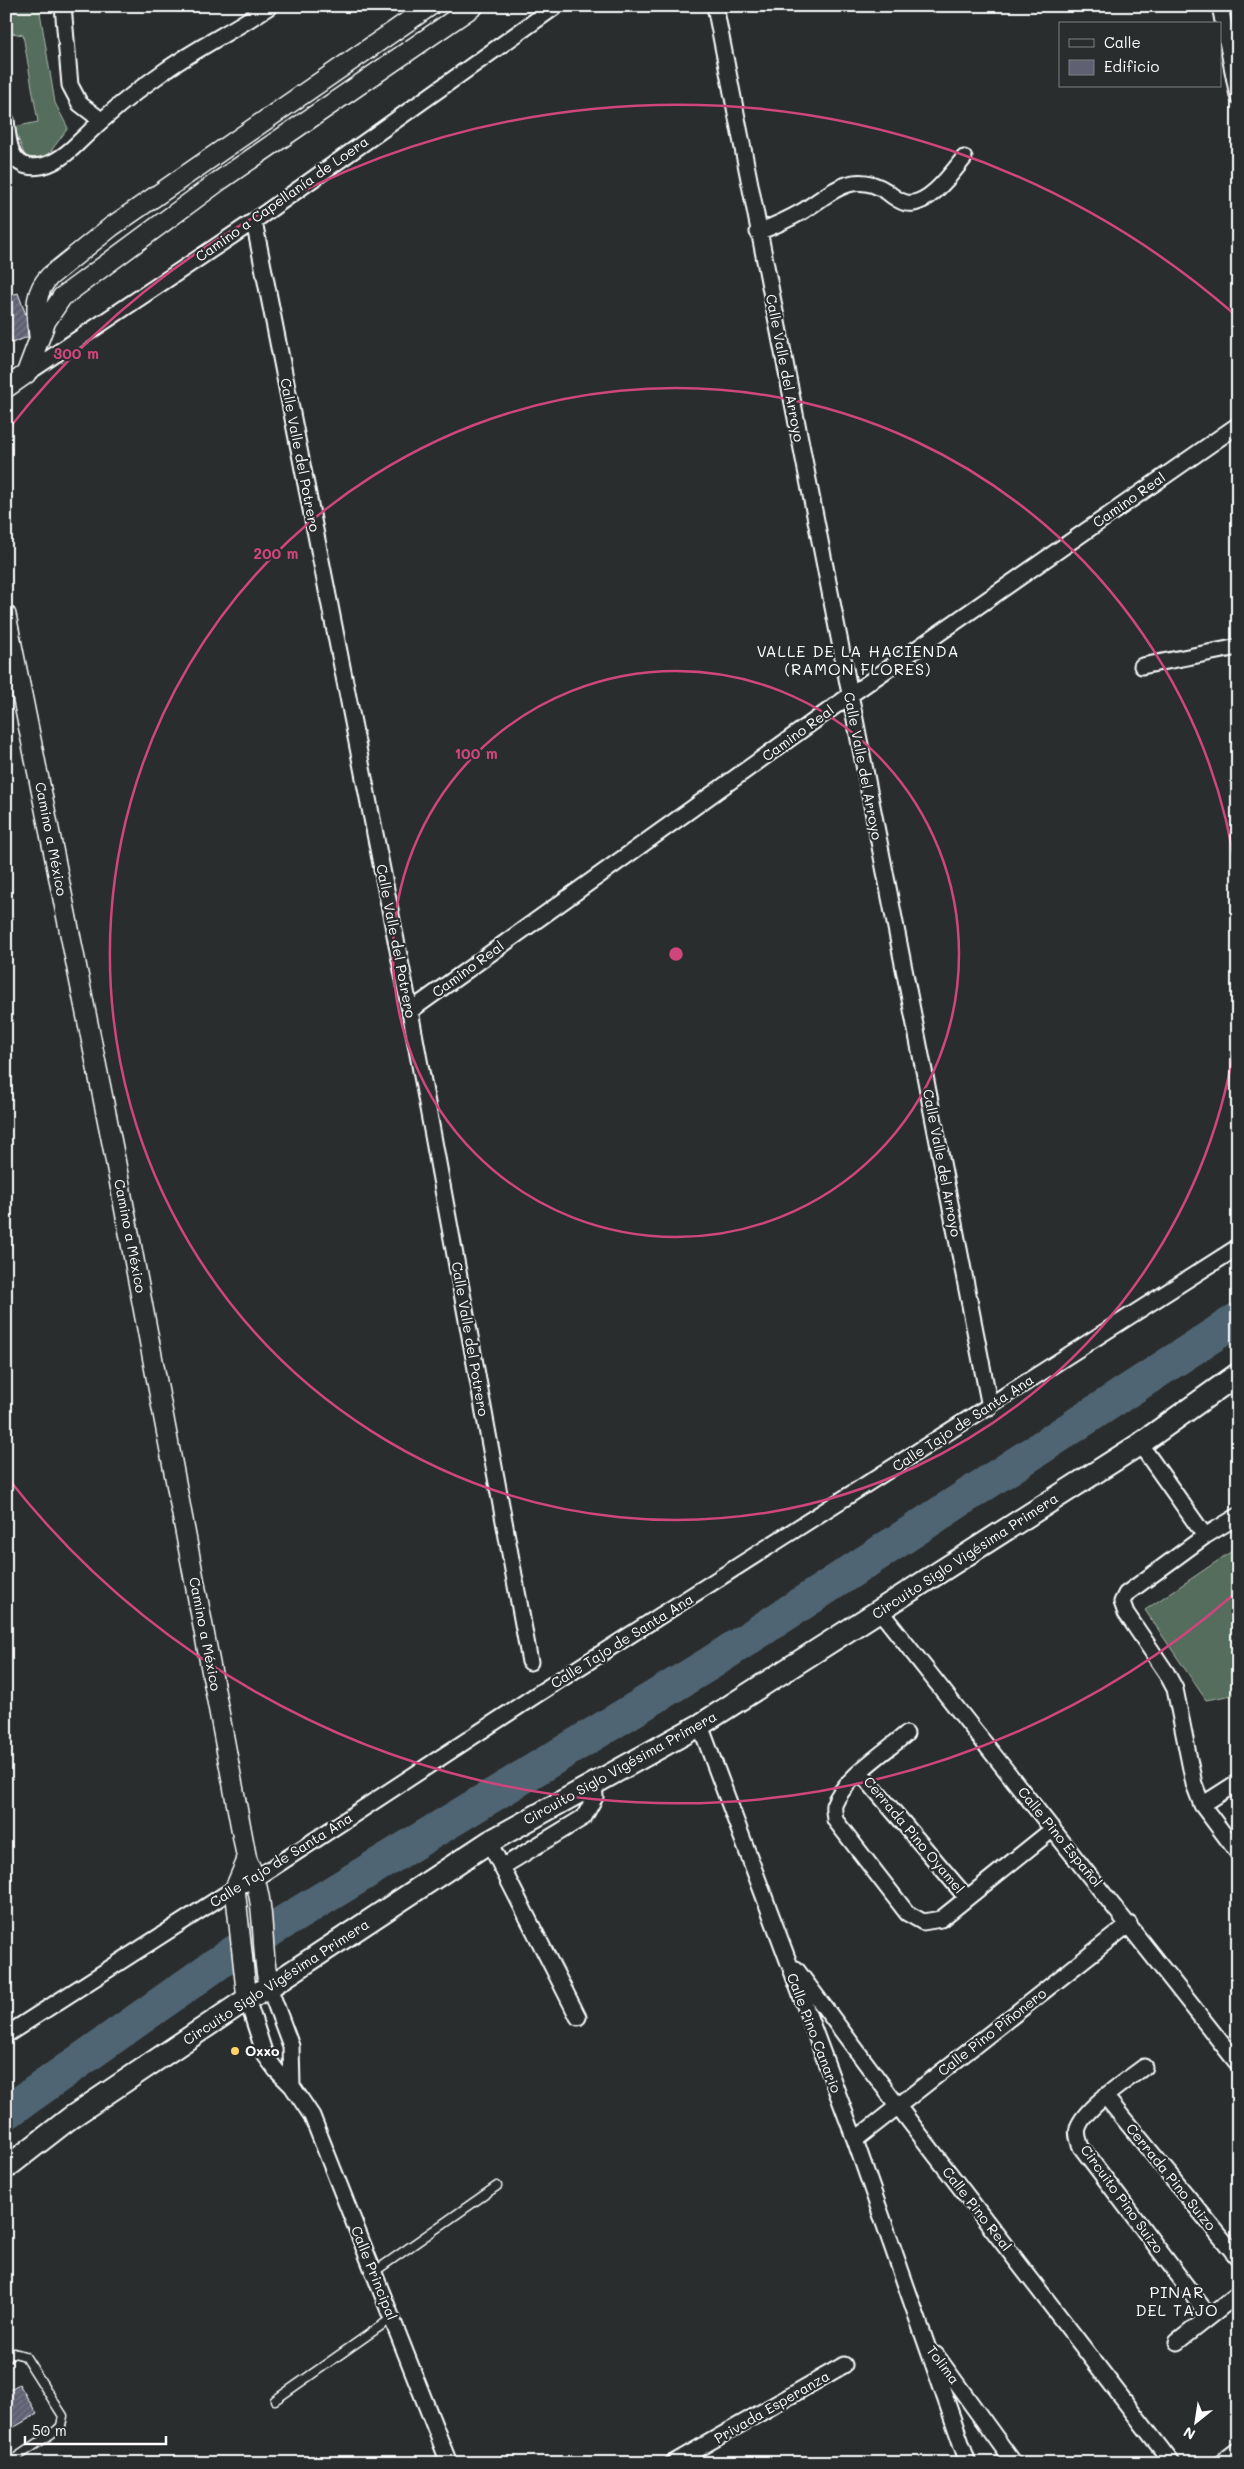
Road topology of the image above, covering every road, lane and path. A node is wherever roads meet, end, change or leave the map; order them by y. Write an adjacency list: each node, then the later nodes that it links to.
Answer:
1 (63, 6): 10 (street)
2 (270, 6): 10 (street)
3 (430, 6): 14 (street)
4 (474, 6): 14 (street)
5 (556, 6): 12 (street, Camino a Capellanía de Loera)
6 (715, 6): 13 (street, Calle Valle del Arroyo)
7 (1220, 6): 8 (street)
8 (1238, 96)
9 (6, 120): 10 (street)
10 (101, 120)
11 (964, 158): 13 (street)
12 (254, 221): 15 (street, Camino a Capellanía de Loera); 22 (street, Calle Valle del Potrero)
13 (758, 232): 21 (street, Calle Valle del Arroyo)
14 (39, 339): 15 (street)
15 (26, 374): 16 (street, Camino a Capellanía de Loera)
16 (6, 388)
17 (1238, 424): 21 (street, Camino Real)
18 (6, 614): 40 (street, Camino a México)
19 (1238, 647): 20 (street)
20 (1142, 666)
21 (849, 696): 22 (street, Camino Real); 25 (street, Calle Valle del Arroyo)
22 (410, 1011): 30 (street, Calle Valle del Potrero)
23 (1238, 1247): 25 (street, Calle Tajo de Santa Ana)
24 (1238, 1374): 26 (main road, Circuito Siglo Vigésima Primera)
25 (990, 1406): 42 (street, Calle Tajo de Santa Ana)
26 (1140, 1444): 28 (street); 29 (main road, Circuito Siglo Vigésima Primera)
27 (1238, 1516): 28 (street)
28 (1205, 1536): 36 (street)
29 (880, 1611): 31 (main road, Circuito Siglo Vigésima Primera); 37 (street, Calle Pino Español)
30 (530, 1662)
31 (700, 1725): 34 (main road, Circuito Siglo Vigésima Primera); 46 (street, Calle Pino Canario)
32 (906, 1734): 33 (street, Cerrada Pino Oyamel)
33 (860, 1772): 44 (street, Cerrada Pino Oyamel); 44 (street, Cerrada Pino Oyamel)
34 (594, 1782): 38 (main road, Circuito Siglo Vigésima Primera); 41 (street)
35 (1238, 1782): 36 (street)
36 (1202, 1805): 39 (street)
37 (1053, 1829): 44 (street, Cerrada Pino Oyamel); 45 (street, Calle Pino Español)
38 (489, 1842): 41 (street); 47 (main road, Circuito Siglo Vigésima Primera)
39 (1238, 1852)
40 (247, 1860): 42 (street, Camino a México); 43 (street)
41 (502, 1866): 49 (street)
42 (258, 1886): 43 (street, Calle Tajo de Santa Ana); 47 (street)
43 (236, 1894): 48 (street, Calle Principal); 50 (street, Calle Tajo de Santa Ana)
44 (967, 1898)
45 (1129, 1924): 51 (street, Calle Pino Español); 55 (street, Calle Pino Piñonero)
46 (785, 1954): 55 (street, Calle Pino Real); 56 (street, Calle Pino Canario)
47 (267, 1978): 48 (main road, Circuito Siglo Vigésima Primera); 53 (street)
48 (247, 1999): 53 (street, Calle Principal); 57 (main road, Circuito Siglo Vigésima Primera)
49 (578, 2017)
50 (6, 2035)
51 (1238, 2064)
52 (1144, 2067): 54 (street, Circuito Pino Suizo)
53 (292, 2086): 60 (street, Calle Principal)
54 (1105, 2096): 59 (street, Cerrada Pino Suizo); 62 (street, Circuito Pino Suizo)
55 (897, 2106): 56 (street, Calle Pino Piñonero); 75 (street, Calle Pino Real)
56 (854, 2140): 64 (street, Calle Pino Canario)
57 (6, 2168)
58 (498, 2186): 60 (lane)
59 (1238, 2258)
60 (374, 2272): 63 (street, Calle Principal)
61 (1238, 2294): 62 (street)
62 (1209, 2316): 65 (street)
63 (392, 2318): 68 (lane); 71 (street, Calle Principal)
64 (926, 2342): 73 (street, Tolima); 74 (street, Tolima)
65 (1177, 2342)
66 (6, 2358): 70 (lane)
67 (844, 2365): 72 (street, Privada Esperanza)
68 (275, 2400)
69 (1238, 2450): 76 (street)
70 (8, 2463)
71 (449, 2463)
72 (673, 2463)
73 (968, 2463)
74 (1014, 2463)
75 (1172, 2463)
76 (1221, 2463)

